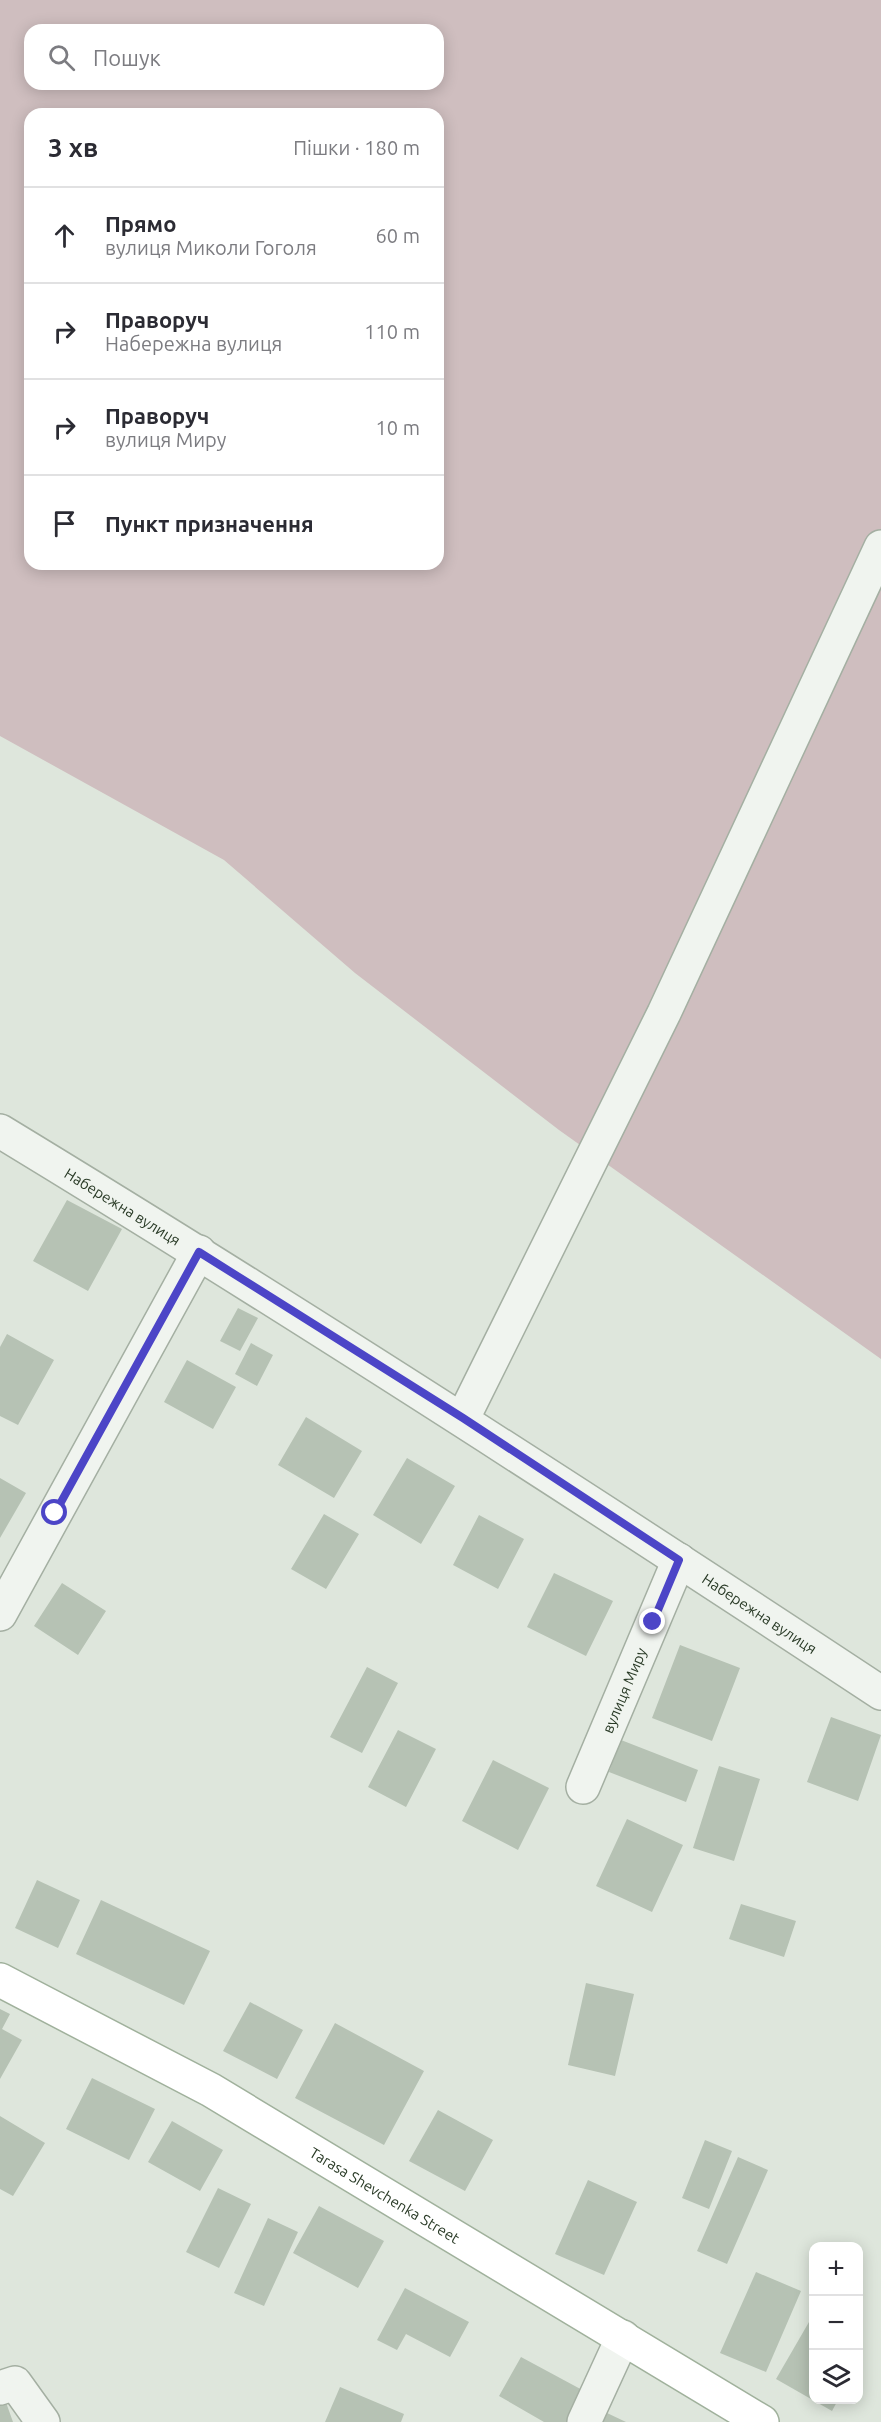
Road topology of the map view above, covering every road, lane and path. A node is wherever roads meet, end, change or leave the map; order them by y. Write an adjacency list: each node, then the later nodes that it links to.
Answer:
1 (881, 547): 4 (street)
2 (0, 1131): 3 (street, Набережна вулиця)
3 (199, 1252): 4 (street, Набережна вулиця); 6 (street)
4 (463, 1418): 5 (street, Набережна вулиця)
5 (679, 1560): 7 (street, Набережна вулиця); 8 (street, вулиця Миру)
6 (0, 1614)
7 (881, 1693)
8 (583, 1788)
9 (0, 1980): 10 (main road, Tarasa Shevchenka Street)
10 (623, 2337): 13 (street); 14 (main road, Tarasa Shevchenka Street)
11 (0, 2388): 12 (street)
12 (43, 2422)
13 (584, 2422)
14 (762, 2422)

